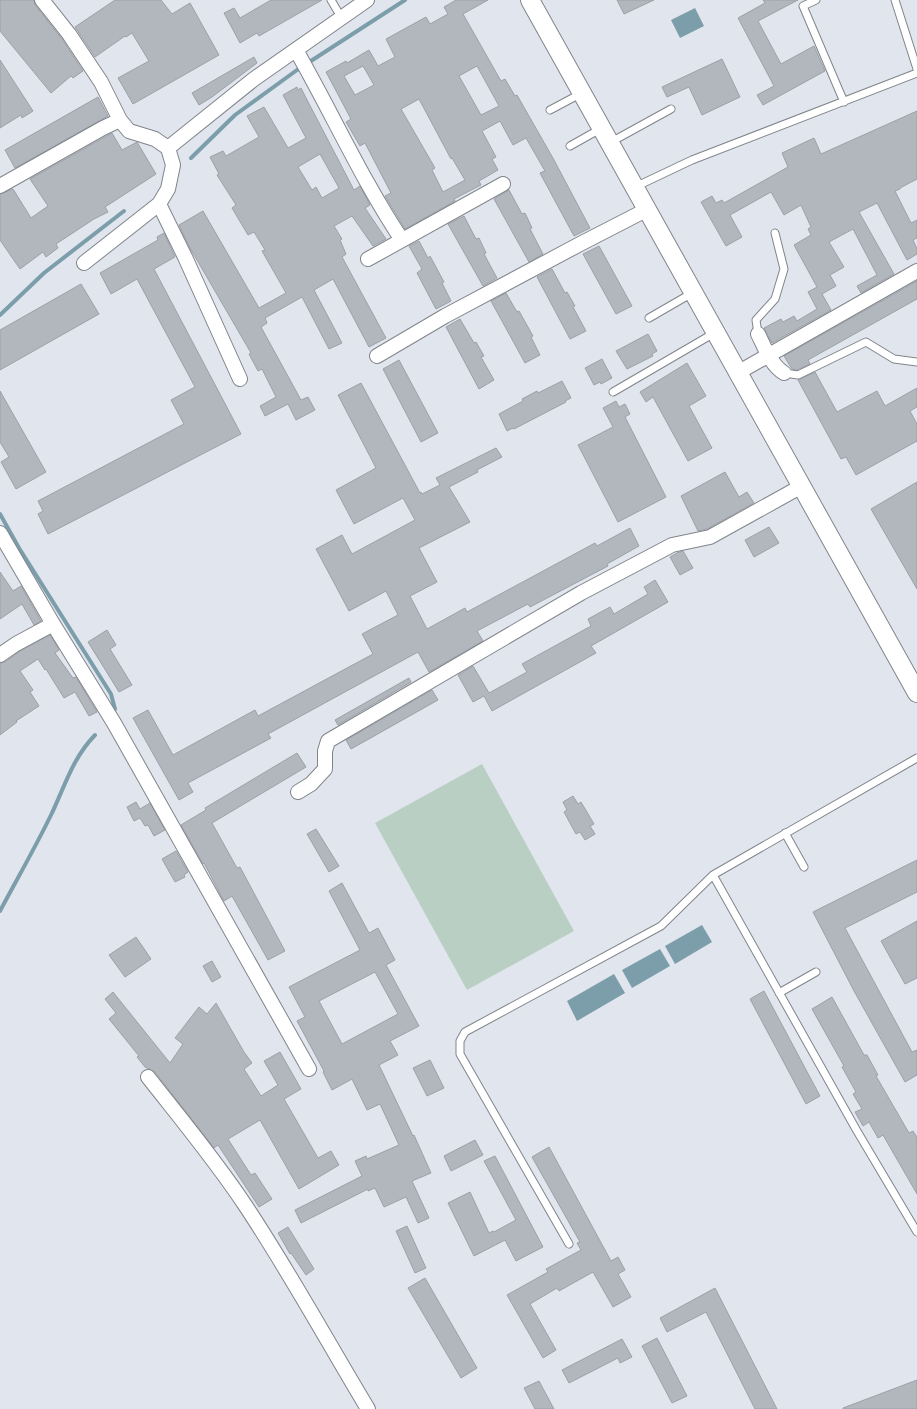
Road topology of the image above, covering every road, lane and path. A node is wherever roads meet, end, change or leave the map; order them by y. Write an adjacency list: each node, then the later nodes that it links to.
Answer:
1 (42, 0): 15 (street)
2 (331, 0): 7 (lane)
3 (367, 0): 7 (street)
4 (530, 0): 11 (street)
5 (816, 0): 12 (lane)
6 (895, 0): 9 (lane)
7 (341, 17): 8 (street)
8 (301, 60): 18 (street); 25 (street)
9 (917, 69)
10 (917, 73): 12 (lane)
11 (582, 93): 14 (lane); 16 (street)
12 (844, 102): 21 (lane)
13 (670, 109): 16 (lane)
14 (550, 110)
15 (120, 120): 18 (street); 20 (street)
16 (606, 135): 17 (lane); 21 (street)
17 (570, 146)
18 (168, 148): 22 (street)
19 (503, 184): 25 (street)
20 (0, 186)
21 (635, 187): 23 (street)
22 (159, 204): 27 (street); 38 (street)
23 (648, 210): 29 (street); 34 (street)
24 (775, 233): 32 (lane)
25 (402, 240): 26 (street)
26 (368, 259)
27 (84, 263)
28 (917, 271): 33 (street)
29 (694, 292): 30 (lane); 31 (street)
30 (649, 318)
31 (716, 332): 36 (street); 39 (lane)
32 (758, 334): 33 (street)
33 (769, 355): 36 (street); 37 (street)
34 (376, 356)
35 (917, 362): 37 (lane)
36 (739, 372): 40 (street)
37 (784, 373)
38 (240, 379)
39 (613, 392)
40 (802, 486): 44 (street); 46 (street)
41 (0, 532): 42 (street)
42 (53, 624): 43 (street); 52 (street)
43 (0, 655)
44 (917, 693)
45 (917, 758): 47 (lane)
46 (298, 792)
47 (785, 833): 48 (lane); 49 (lane)
48 (804, 867)
49 (713, 875): 51 (lane); 55 (lane)
50 (816, 972): 51 (lane)
51 (779, 993): 54 (lane)
52 (309, 1069)
53 (148, 1077): 56 (street)
54 (917, 1232)
55 (569, 1244)
56 (368, 1409)

